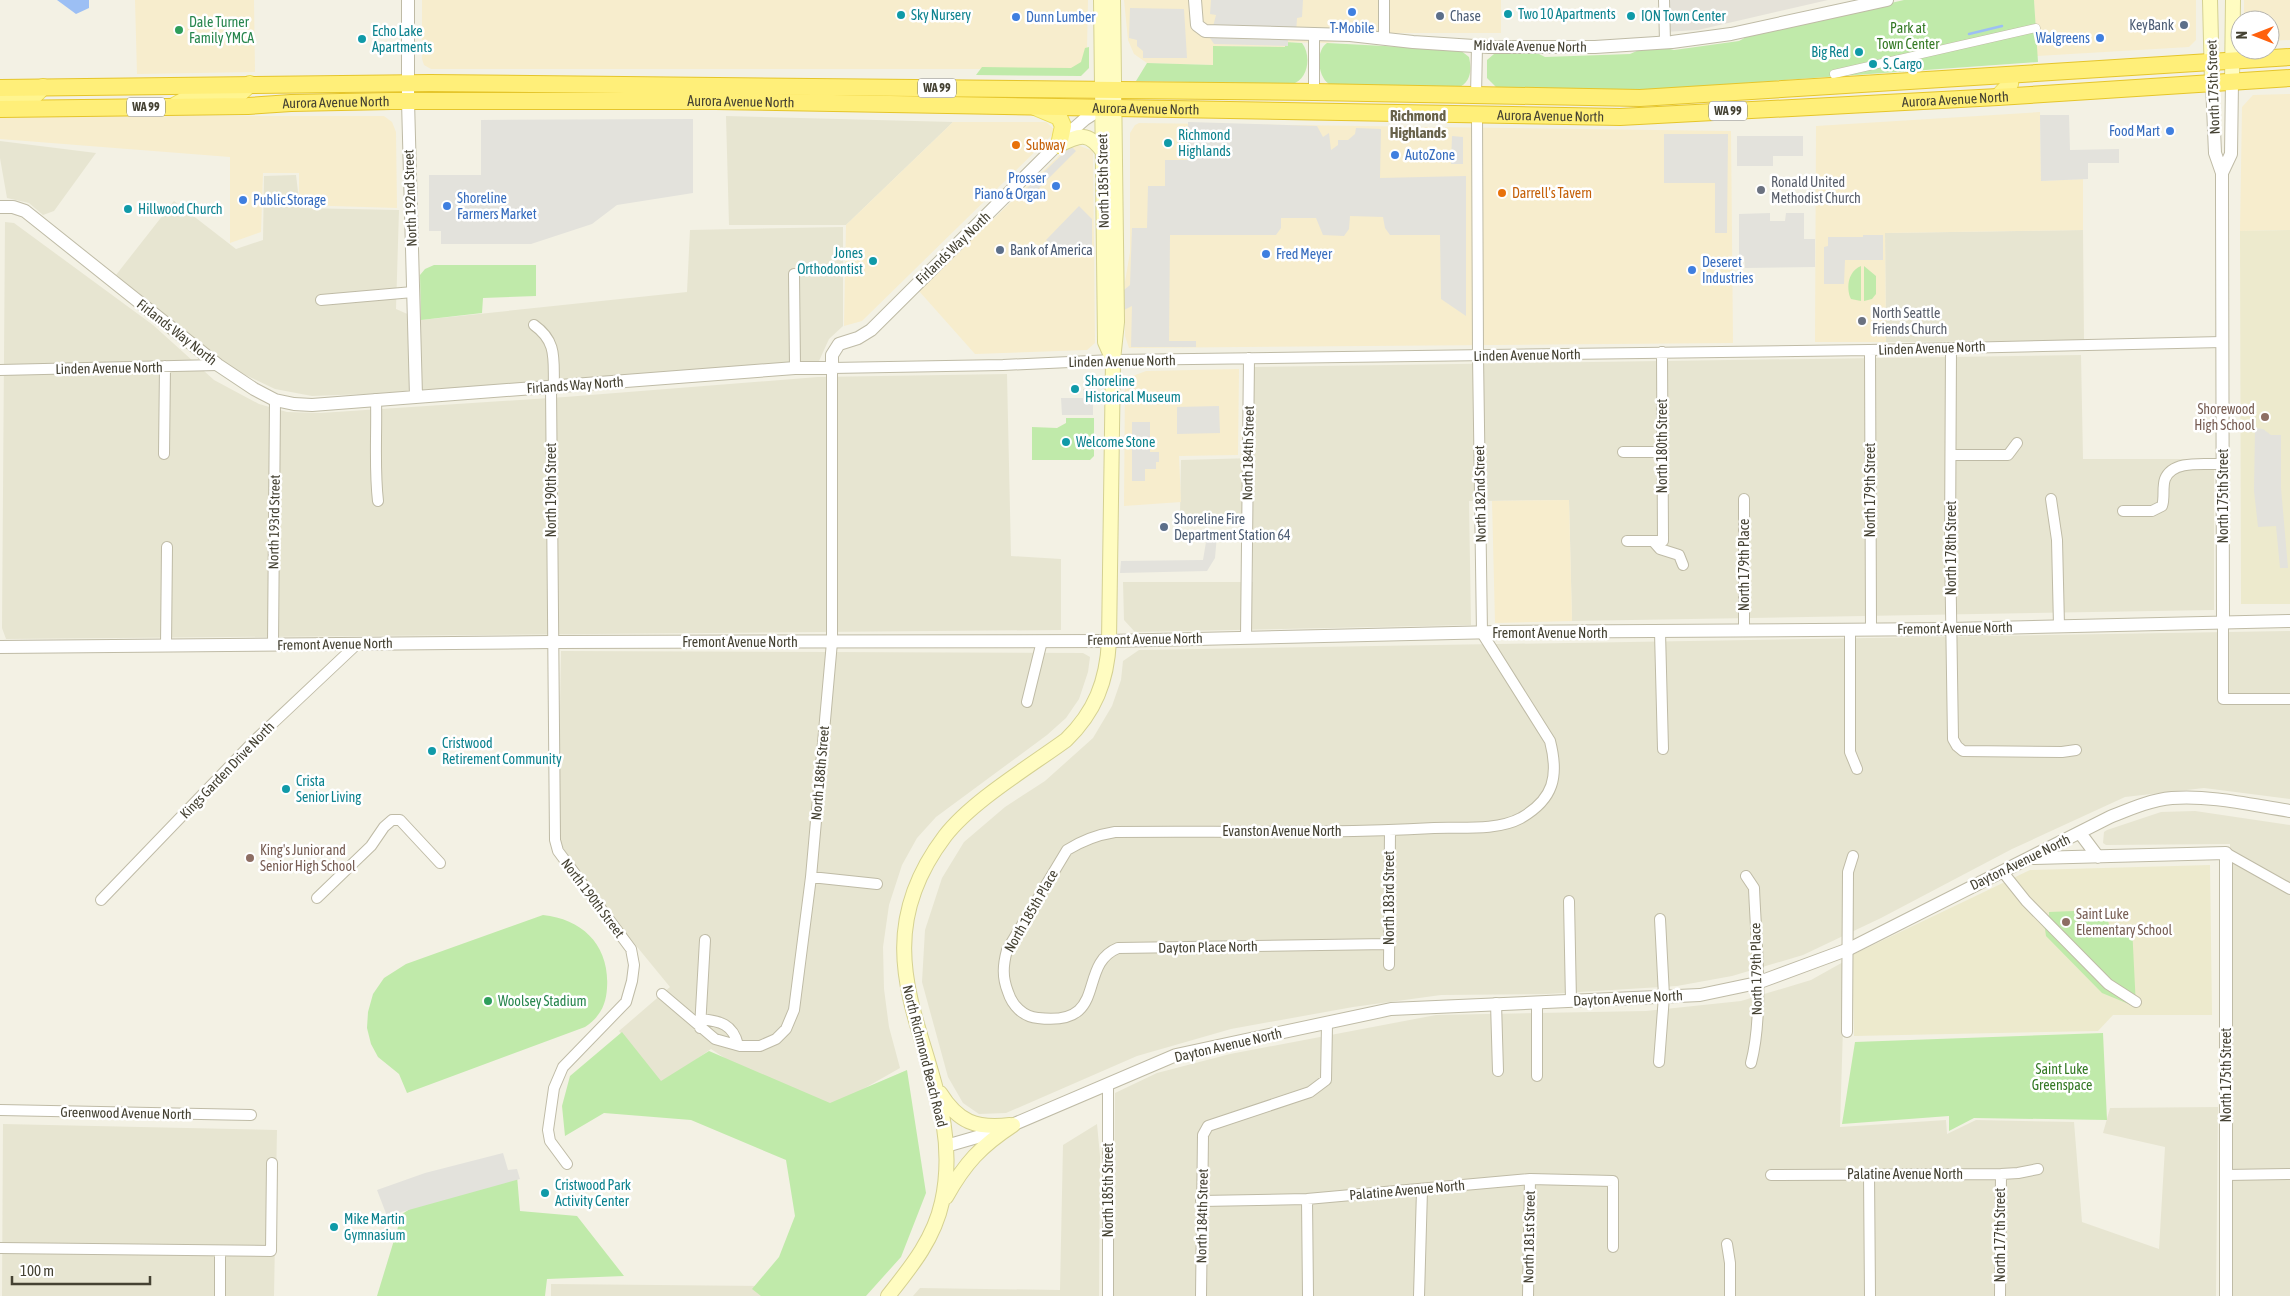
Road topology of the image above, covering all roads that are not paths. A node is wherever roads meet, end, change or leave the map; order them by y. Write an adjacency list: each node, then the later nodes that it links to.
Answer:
1 (408, 0): 19 (street, North 192nd Street)
2 (1101, 0): 29 (main road, North 185th Street)
3 (1112, 0): 29 (main road, North 185th Street)
4 (1195, 0): 10 (street, Midvale Avenue North)
5 (1384, 0): 11 (street)
6 (1664, 0): 12 (street)
7 (1887, 0): 12 (street, Midvale Avenue North)
8 (2210, 0): 15 (main road, North 175th Street)
9 (2036, 28): 16 (street)
10 (1314, 34): 11 (street, Midvale Avenue North); 30 (street)
11 (1384, 39): 13 (street, Midvale Avenue North)
12 (1665, 42): 13 (street, Midvale Avenue North)
13 (1477, 46): 32 (street)
14 (2233, 60): 15 (highway, Aurora Avenue North / WA 99); 21 (main road, North 175th Street)
15 (2212, 62): 17 (highway, Aurora Avenue North / WA 99); 22 (main road, North 175th Street)
16 (1834, 74)
17 (2011, 75): 20 (highway, Aurora Avenue North / WA 99); 35 (main road)
18 (2290, 78): 21 (highway, Aurora Avenue North / WA 99)
19 (408, 82): 23 (highway, Aurora Avenue North / WA 99); 24 (highway, Aurora Avenue North / WA 99); 37 (street, North 192nd Street)
20 (1893, 82): 34 (highway, Aurora Avenue North / WA 99); 40 (main road)
21 (2232, 82): 22 (highway, Aurora Avenue North / WA 99); 52 (street, North 175th Street)
22 (2212, 83): 35 (highway, Aurora Avenue North / WA 99); 52 (street, North 175th Street)
23 (250, 84): 26 (highway, Aurora Avenue North / WA 99); 42 (main road)
24 (702, 86): 25 (highway, Aurora Avenue North / WA 99); 38 (main road)
25 (733, 86): 28 (highway, Aurora Avenue North / WA 99); 39 (main road)
26 (43, 87): 27 (highway, Aurora Avenue North / WA 99); 36 (main road)
27 (0, 88)
28 (906, 88): 29 (highway, Aurora Avenue North / WA 99); 41 (main road)
29 (1108, 90): 30 (highway, Aurora Avenue North / WA 99); 44 (main road, North 185th Street)
30 (1314, 92): 31 (highway, Aurora Avenue North / WA 99)
31 (1356, 94): 32 (highway, Aurora Avenue North / WA 99); 46 (main road)
32 (1476, 96): 33 (highway, Aurora Avenue North / WA 99); 47 (main road)
33 (1504, 97): 34 (highway, Aurora Avenue North / WA 99); 48 (main road)
34 (1670, 97): 49 (main road)
35 (1998, 97): 40 (highway, Aurora Avenue North / WA 99)
36 (0, 98)
37 (408, 101): 38 (highway, Aurora Avenue North / WA 99); 42 (highway, Aurora Avenue North / WA 99); 55 (street, North 192nd Street)
38 (688, 101): 39 (highway, Aurora Avenue North / WA 99)
39 (715, 101): 41 (highway, Aurora Avenue North / WA 99)
40 (1880, 103): 49 (highway, Aurora Avenue North / WA 99)
41 (893, 104): 43 (highway, Aurora Avenue North / WA 99)
42 (174, 106): 45 (highway, Aurora Avenue North / WA 99)
43 (1035, 107): 44 (highway, Aurora Avenue North / WA 99); 50 (main road)
44 (1108, 108): 46 (highway, Aurora Avenue North / WA 99); 50 (street, Firlands Way North); 51 (main road, North 185th Street); 64 (main road, North 185th Street)
45 (0, 109)
46 (1341, 113): 47 (highway, Aurora Avenue North / WA 99)
47 (1441, 114): 48 (highway, Aurora Avenue North / WA 99)
48 (1477, 115): 49 (highway, Aurora Avenue North / WA 99); 62 (street, North 182nd Street)
49 (1650, 116)
50 (1059, 144): 51 (main road); 68 (street, Firlands Way North)
51 (1103, 152): 64 (main road, North 185th Street)
52 (2222, 173): 58 (street, North 175th Street)
53 (0, 207): 65 (street, Firlands Way North)
54 (794, 274): 67 (street)
55 (413, 292): 56 (street); 71 (street, North 192nd Street)
56 (321, 300)
57 (534, 326): 70 (street, North 190th Street)
58 (2222, 342): 59 (street, Linden Avenue North); 79 (street, North 175th Street)
59 (1951, 348): 60 (street, Linden Avenue North); 78 (street, North 178th Street)
60 (1870, 350): 61 (street, Linden Avenue North); 92 (street, North 179th Street)
61 (1662, 352): 62 (street, Linden Avenue North); 76 (street, North 180th Street)
62 (1478, 356): 63 (street, Linden Avenue North); 96 (street, North 182nd Street)
63 (1249, 358): 64 (street, Linden Avenue North); 97 (street, North 184th Street)
64 (1113, 360): 68 (street, Linden Avenue North); 99 (main road, North 185th Street)
65 (218, 365): 66 (street, Linden Avenue North); 73 (street, Firlands Way North)
66 (166, 366): 69 (street, Linden Avenue North); 77 (street)
67 (795, 368): 68 (street, Firlands Way North); 70 (street, Firlands Way North)
68 (832, 368): 101 (street, North 188th Street)
69 (0, 370)
70 (553, 387): 71 (street, Firlands Way North); 100 (street, North 190th Street)
71 (416, 396): 72 (street, Firlands Way North)
72 (376, 399): 73 (street, Firlands Way North); 82 (street)
73 (275, 400): 103 (street, North 193rd Street)
74 (2017, 443): 78 (street)
75 (1624, 452): 76 (street)
76 (1662, 452): 85 (street, North 180th Street)
77 (164, 454)
78 (1951, 455): 93 (street, North 178th Street)
79 (2223, 464): 83 (street); 89 (street, North 175th Street)
80 (1744, 499): 94 (street, North 179th Place)
81 (2051, 499): 90 (street)
82 (378, 501)
83 (2123, 511)
84 (1627, 541): 85 (street)
85 (1658, 541): 87 (street)
86 (166, 547): 104 (street)
87 (1683, 565)
88 (2290, 621): 89 (street, Fremont Avenue North)
89 (2223, 622): 90 (street, Fremont Avenue North); 106 (street, North 175th Street)
90 (2059, 626): 93 (street, Fremont Avenue North)
91 (1850, 629): 92 (street, Fremont Avenue North); 94 (street, Fremont Avenue North); 110 (street)
92 (1870, 629): 93 (street, Fremont Avenue North)
93 (1951, 629): 109 (street, North 178th Street)
94 (1744, 631): 95 (street, Fremont Avenue North)
95 (1660, 632): 96 (street, Fremont Avenue North); 108 (street)
96 (1482, 633): 97 (street, Fremont Avenue North); 112 (street, Evanston Avenue North)
97 (1246, 637): 99 (street, Fremont Avenue North)
98 (1042, 641): 99 (street, Fremont Avenue North); 101 (street, Fremont Avenue North); 107 (street)
99 (1109, 641): 149 (main road, North Richmond Beach Road)
100 (552, 642): 101 (street, Fremont Avenue North); 102 (street, Fremont Avenue North); 156 (street, North 190th Street)
101 (832, 642): 122 (street, North 188th Street)
102 (357, 644): 103 (street, Fremont Avenue North); 126 (street, Kings Garden Drive North)
103 (273, 645): 104 (street, Fremont Avenue North)
104 (166, 646): 105 (street, Fremont Avenue North)
105 (0, 647)
106 (2290, 699)
107 (1027, 702)
108 (1663, 749)
109 (2076, 750)
110 (1857, 768)
111 (2290, 811): 113 (street, Dayton Avenue North)
112 (1390, 830): 114 (street, Evanston Avenue North); 130 (street, North 183rd Street)
113 (2080, 833): 117 (street); 118 (street, Dayton Avenue North)
114 (1067, 850): 140 (street, North 185th Place)
115 (2226, 853): 117 (street); 124 (street); 162 (street, North 175th Street)
116 (1853, 856): 131 (street)
117 (2098, 857): 118 (street)
118 (2030, 858): 120 (street, Dayton Avenue North)
119 (440, 863): 125 (street)
120 (2002, 871): 131 (street, Dayton Avenue North); 137 (street)
121 (1746, 876): 133 (street, North 179th Place)
122 (811, 877): 123 (street); 144 (street, North 188th Street)
123 (878, 884)
124 (2290, 889)
125 (317, 898)
126 (101, 900)
127 (1569, 901): 136 (street)
128 (1660, 919): 135 (street)
129 (705, 940): 141 (street)
130 (1389, 944): 132 (street, North 183rd Street); 140 (street, Dayton Place North)
131 (1849, 949): 133 (street, Dayton Avenue North); 143 (street)
132 (1389, 965)
133 (1757, 983): 135 (street, Dayton Avenue North); 146 (street, North 179th Place)
134 (662, 994): 141 (street, North 188th Street)
135 (1664, 996): 136 (street, Dayton Avenue North); 145 (street)
136 (1571, 1000): 139 (street, Dayton Avenue North)
137 (2136, 1002)
138 (1496, 1003): 139 (street, Dayton Avenue North); 142 (street, Dayton Avenue North); 147 (street)
139 (1537, 1003): 148 (street)
140 (1067, 1017)
141 (700, 1024): 144 (street, North 188th Street); 144 (street)
142 (1327, 1024): 150 (street, Dayton Avenue North); 166 (street, North 184th Street)
143 (1847, 1032)
144 (738, 1045)
145 (1659, 1062)
146 (1751, 1063)
147 (1498, 1071)
148 (1536, 1076)
149 (932, 1082): 153 (main road); 154 (main road, North Richmond Beach Road)
150 (1108, 1084): 153 (street, Dayton Avenue North); 174 (street, North 185th Street)
151 (0, 1110): 152 (street, Greenwood Avenue North)
152 (251, 1115)
153 (1013, 1125): 154 (street, Dayton Avenue North); 167 (main road)
154 (946, 1146): 167 (main road, North Richmond Beach Road)
155 (272, 1163): 171 (street)
156 (567, 1164)
157 (2038, 1169): 160 (street, Palatine Avenue North)
158 (1771, 1174): 159 (street, Palatine Avenue North)
159 (1869, 1174): 160 (street, Palatine Avenue North); 180 (street)
160 (2001, 1174): 181 (street, North 177th Street)
161 (2290, 1174): 162 (street)
162 (2226, 1175): 182 (street, North 175th Street)
163 (1530, 1179): 164 (street, Palatine Avenue North); 170 (street, Palatine Avenue North); 178 (street, North 181st Street)
164 (1422, 1190): 165 (street, Palatine Avenue North); 177 (street)
165 (1307, 1199): 166 (street, Palatine Avenue North); 176 (street)
166 (1201, 1201): 175 (street, North 184th Street)
167 (942, 1204): 173 (main road, North Richmond Beach Road)
168 (1727, 1244): 179 (street)
169 (0, 1248): 171 (street)
170 (1613, 1248)
171 (220, 1251): 172 (street)
172 (220, 1296)
173 (888, 1296)
174 (1108, 1296)
175 (1201, 1296)
176 (1308, 1296)
177 (1420, 1296)
178 (1528, 1296)
179 (1730, 1296)
180 (1870, 1296)
181 (2000, 1296)
182 (2226, 1296)

